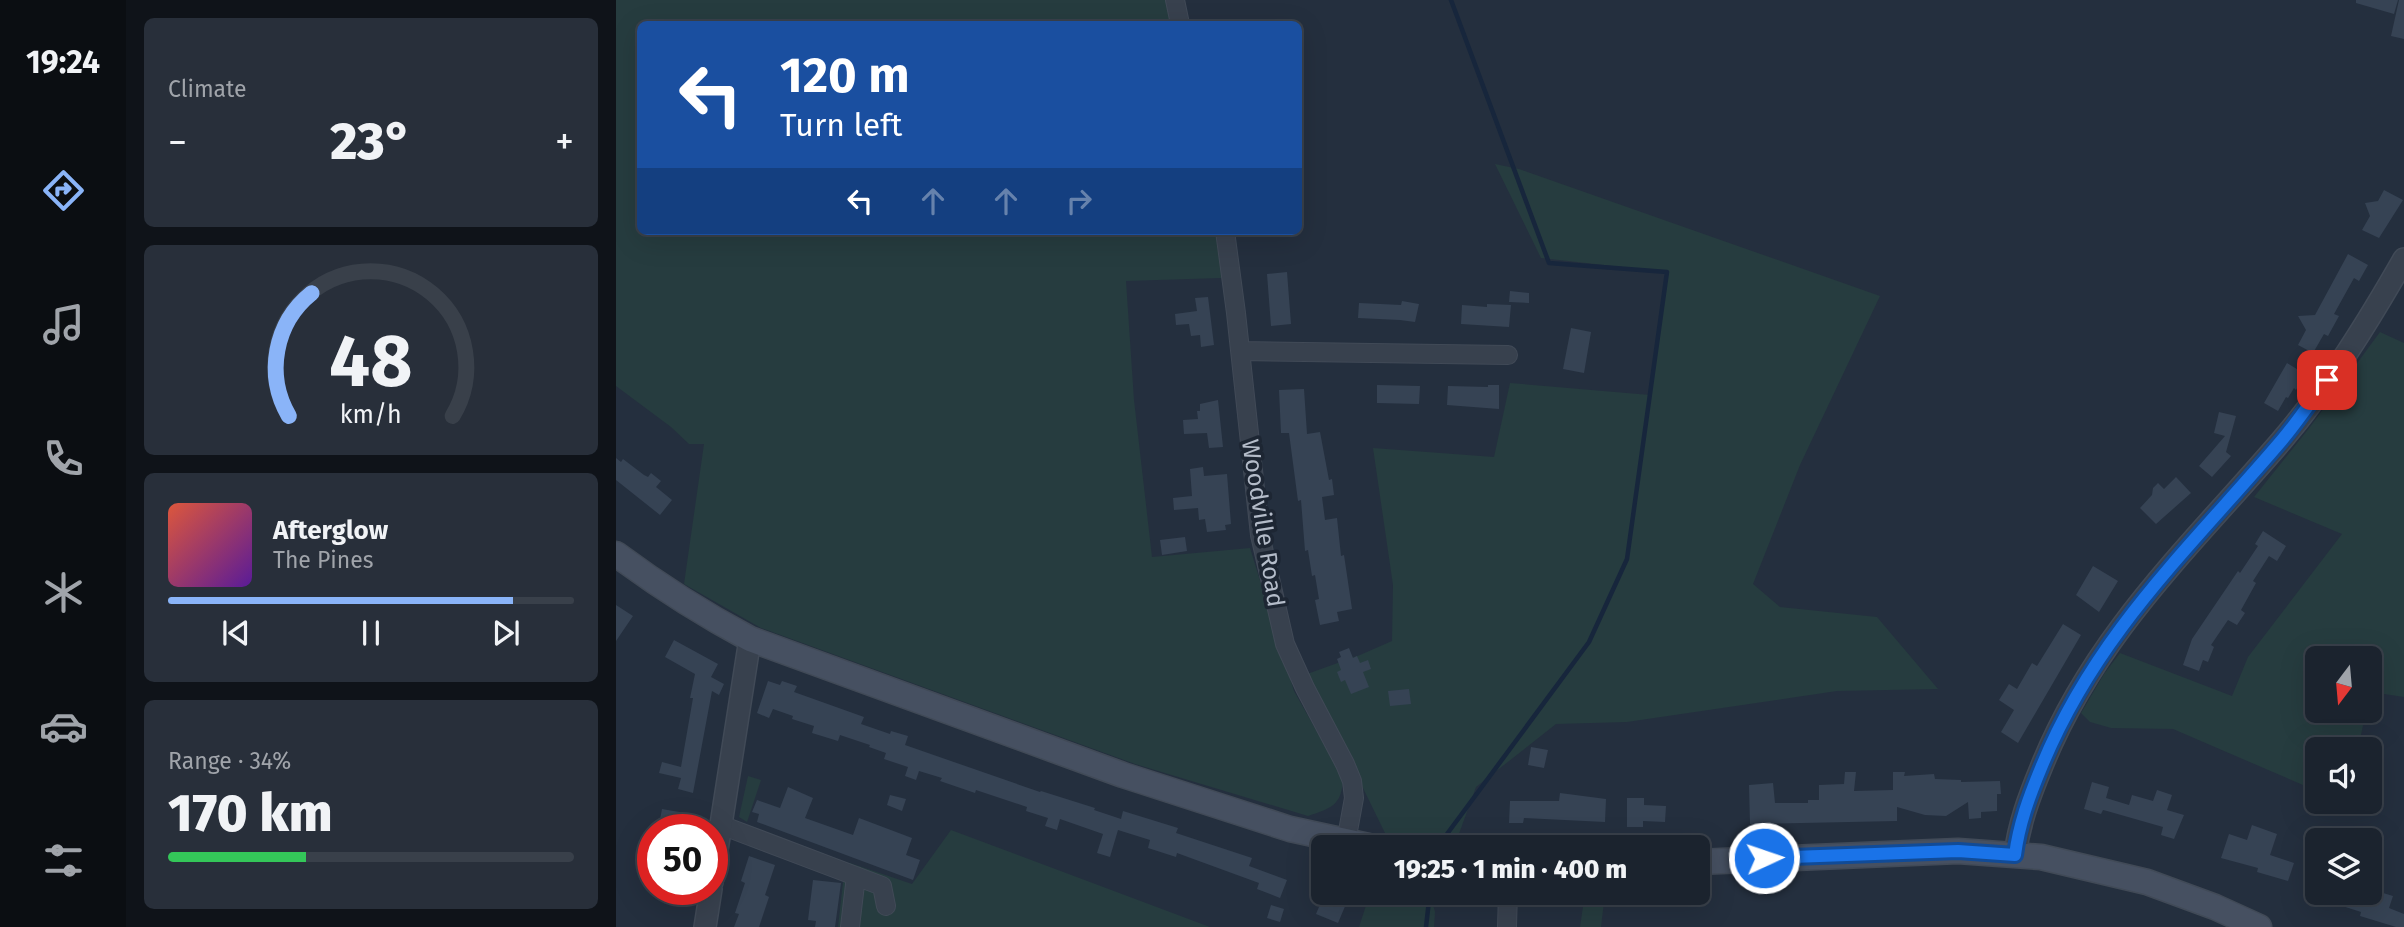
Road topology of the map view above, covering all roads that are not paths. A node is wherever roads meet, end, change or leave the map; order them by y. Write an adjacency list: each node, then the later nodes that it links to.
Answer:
1 (1175, 0): 2 (street)
2 (1179, 21)
3 (1225, 235): 5 (street, Woodville Road)
4 (2404, 259): 13 (street)
5 (1240, 351): 6 (street); 12 (street, Woodville Road)
6 (1508, 355)
7 (616, 554): 8 (main road)
8 (750, 639): 9 (street); 11 (main road)
9 (723, 814)
10 (728, 828): 15 (street)
11 (1320, 835)
12 (1347, 835)
13 (2015, 855): 14 (main road); 22 (main road)
14 (1710, 861)
15 (856, 876): 18 (street); 20 (street)
16 (708, 905): 19 (street)
17 (1508, 905): 21 (street)
18 (886, 906)
19 (705, 927)
20 (850, 927)
21 (1507, 927)
22 (2259, 927)

